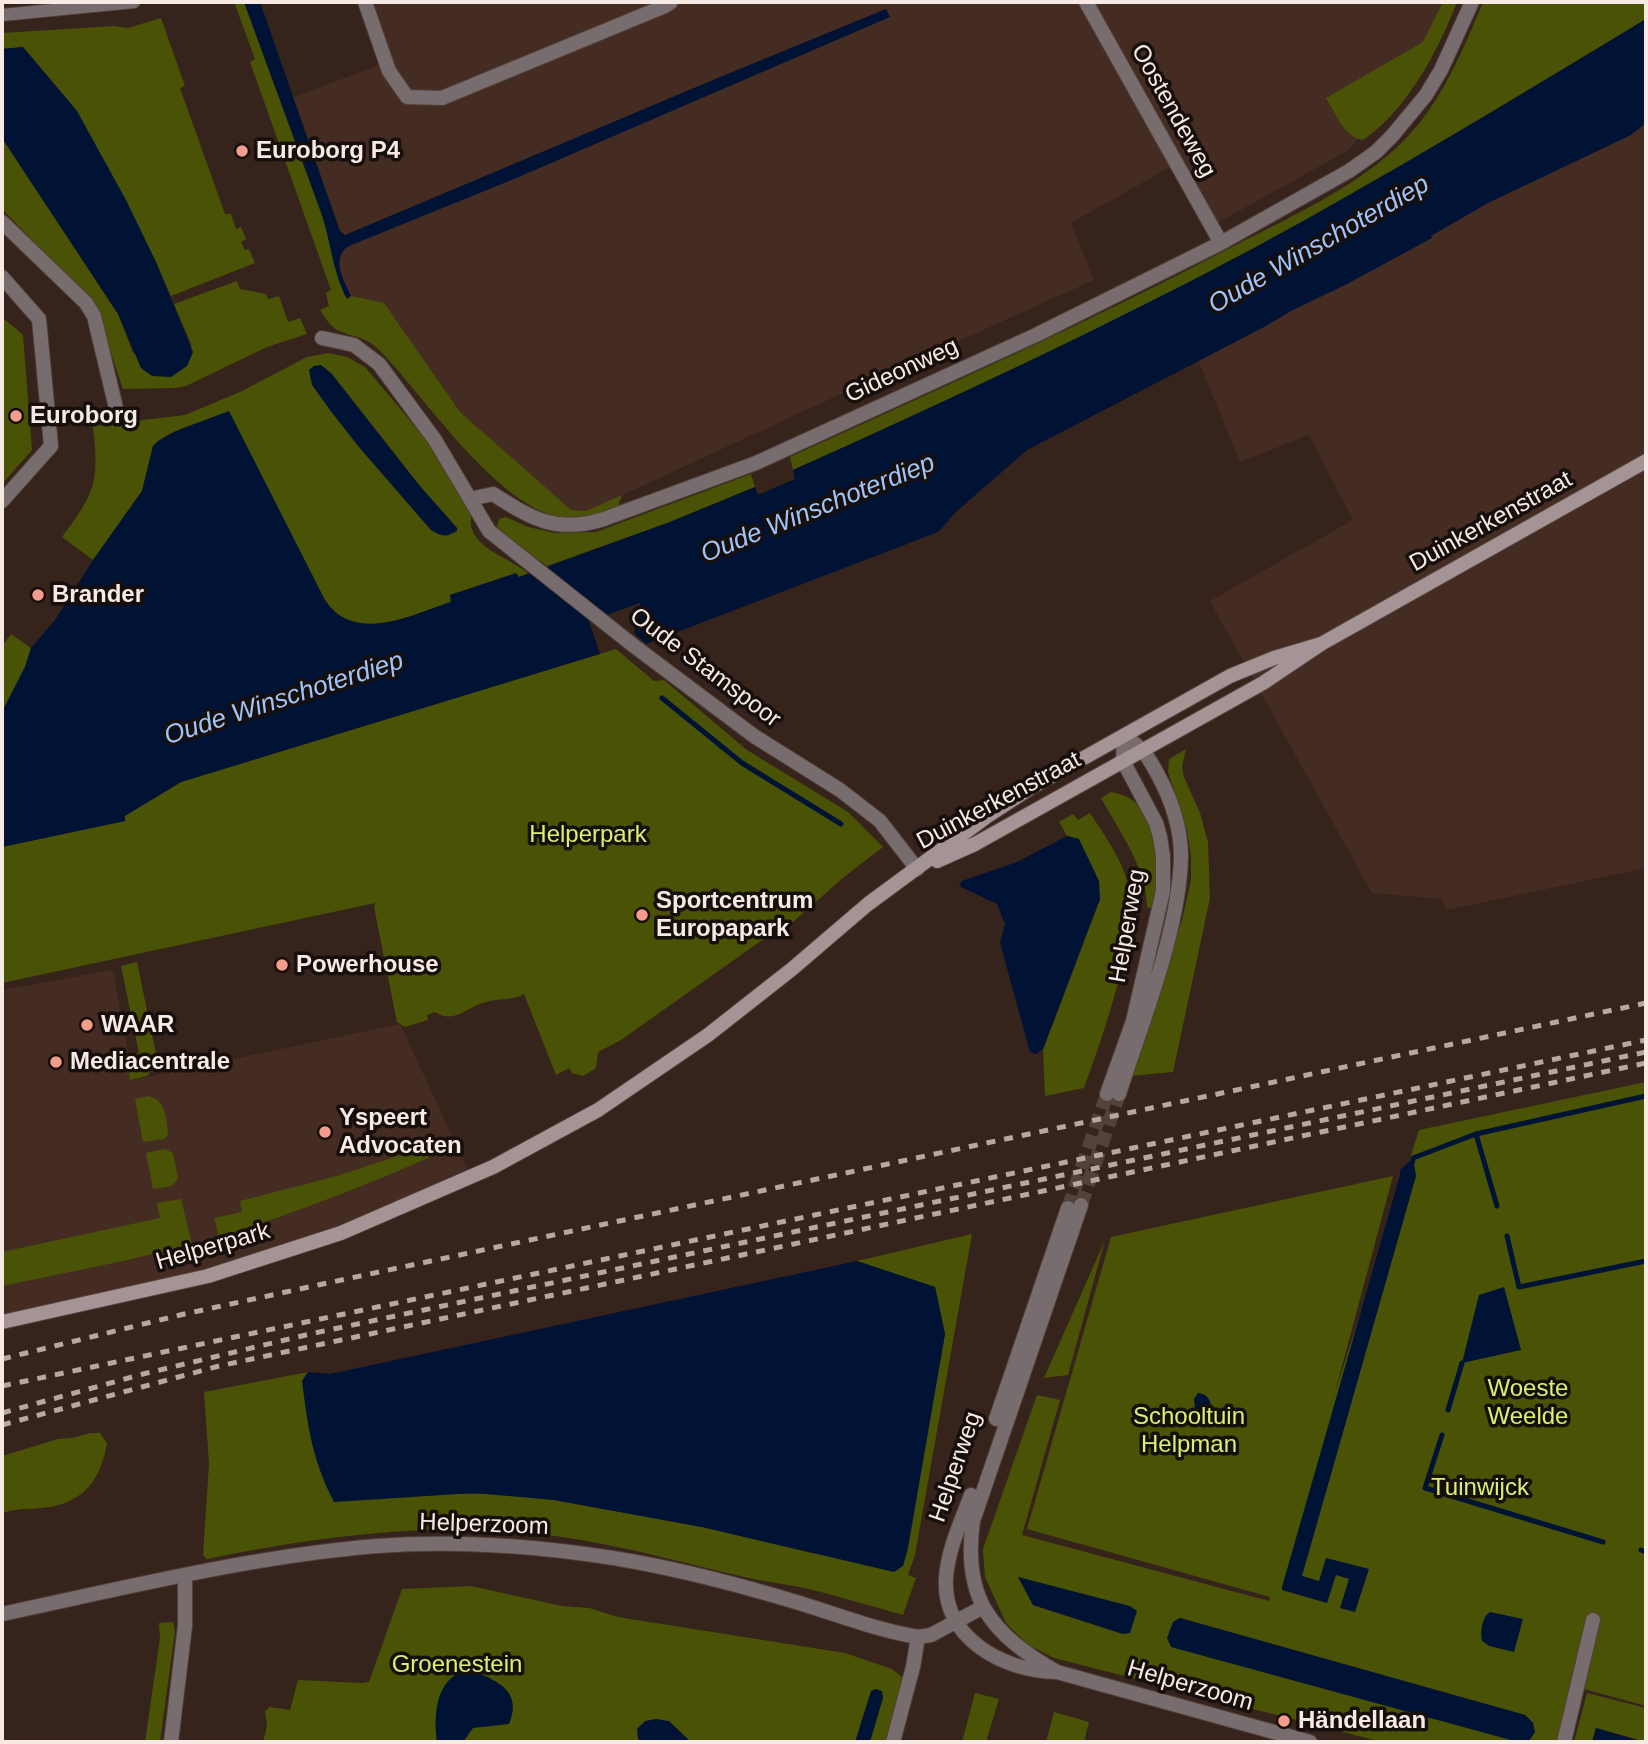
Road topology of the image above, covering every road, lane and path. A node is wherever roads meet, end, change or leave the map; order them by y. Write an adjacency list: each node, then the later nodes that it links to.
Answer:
1 (134, 2): 6 (street)
2 (365, 2): 3 (street)
3 (671, 2)
4 (1086, 2): 8 (street, Oostendeweg)
5 (1472, 2): 8 (street, Gideonweg)
6 (2, 15)
7 (2, 222): 11 (street)
8 (1221, 243): 13 (street, Gideonweg)
9 (2, 277): 14 (street)
10 (322, 338): 13 (street)
11 (116, 408)
12 (1646, 461): 15 (main road, Duinkerkenstraat)
13 (470, 499): 19 (street, Oude Stamspoor)
14 (2, 501)
15 (1321, 644): 16 (main road, Duinkerkenstraat); 17 (main road, Duinkerkenstraat)
16 (1124, 736): 17 (street); 18 (street); 19 (main road, Duinkerkenstraat)
17 (1144, 749): 18 (main road, Duinkerkenstraat); 18 (street, Helperweg)
18 (1123, 761): 19 (main road, Duinkerkenstraat)
19 (917, 869): 20 (main road, Helperpark)
20 (2, 1322)
21 (185, 1576): 23 (street, Helperzoom); 26 (street, Helperzoom); 28 (street)
22 (983, 1607): 25 (street); 25 (street, Helperweg); 27 (street, Helperzoom)
23 (2, 1614)
24 (1593, 1620): 31 (street)
25 (956, 1622): 26 (street); 27 (street, Helperzoom)
26 (918, 1637): 29 (street)
27 (1057, 1672): 30 (street, Helperzoom)
28 (171, 1742)
29 (893, 1742)
30 (1310, 1742)
31 (1564, 1742)

